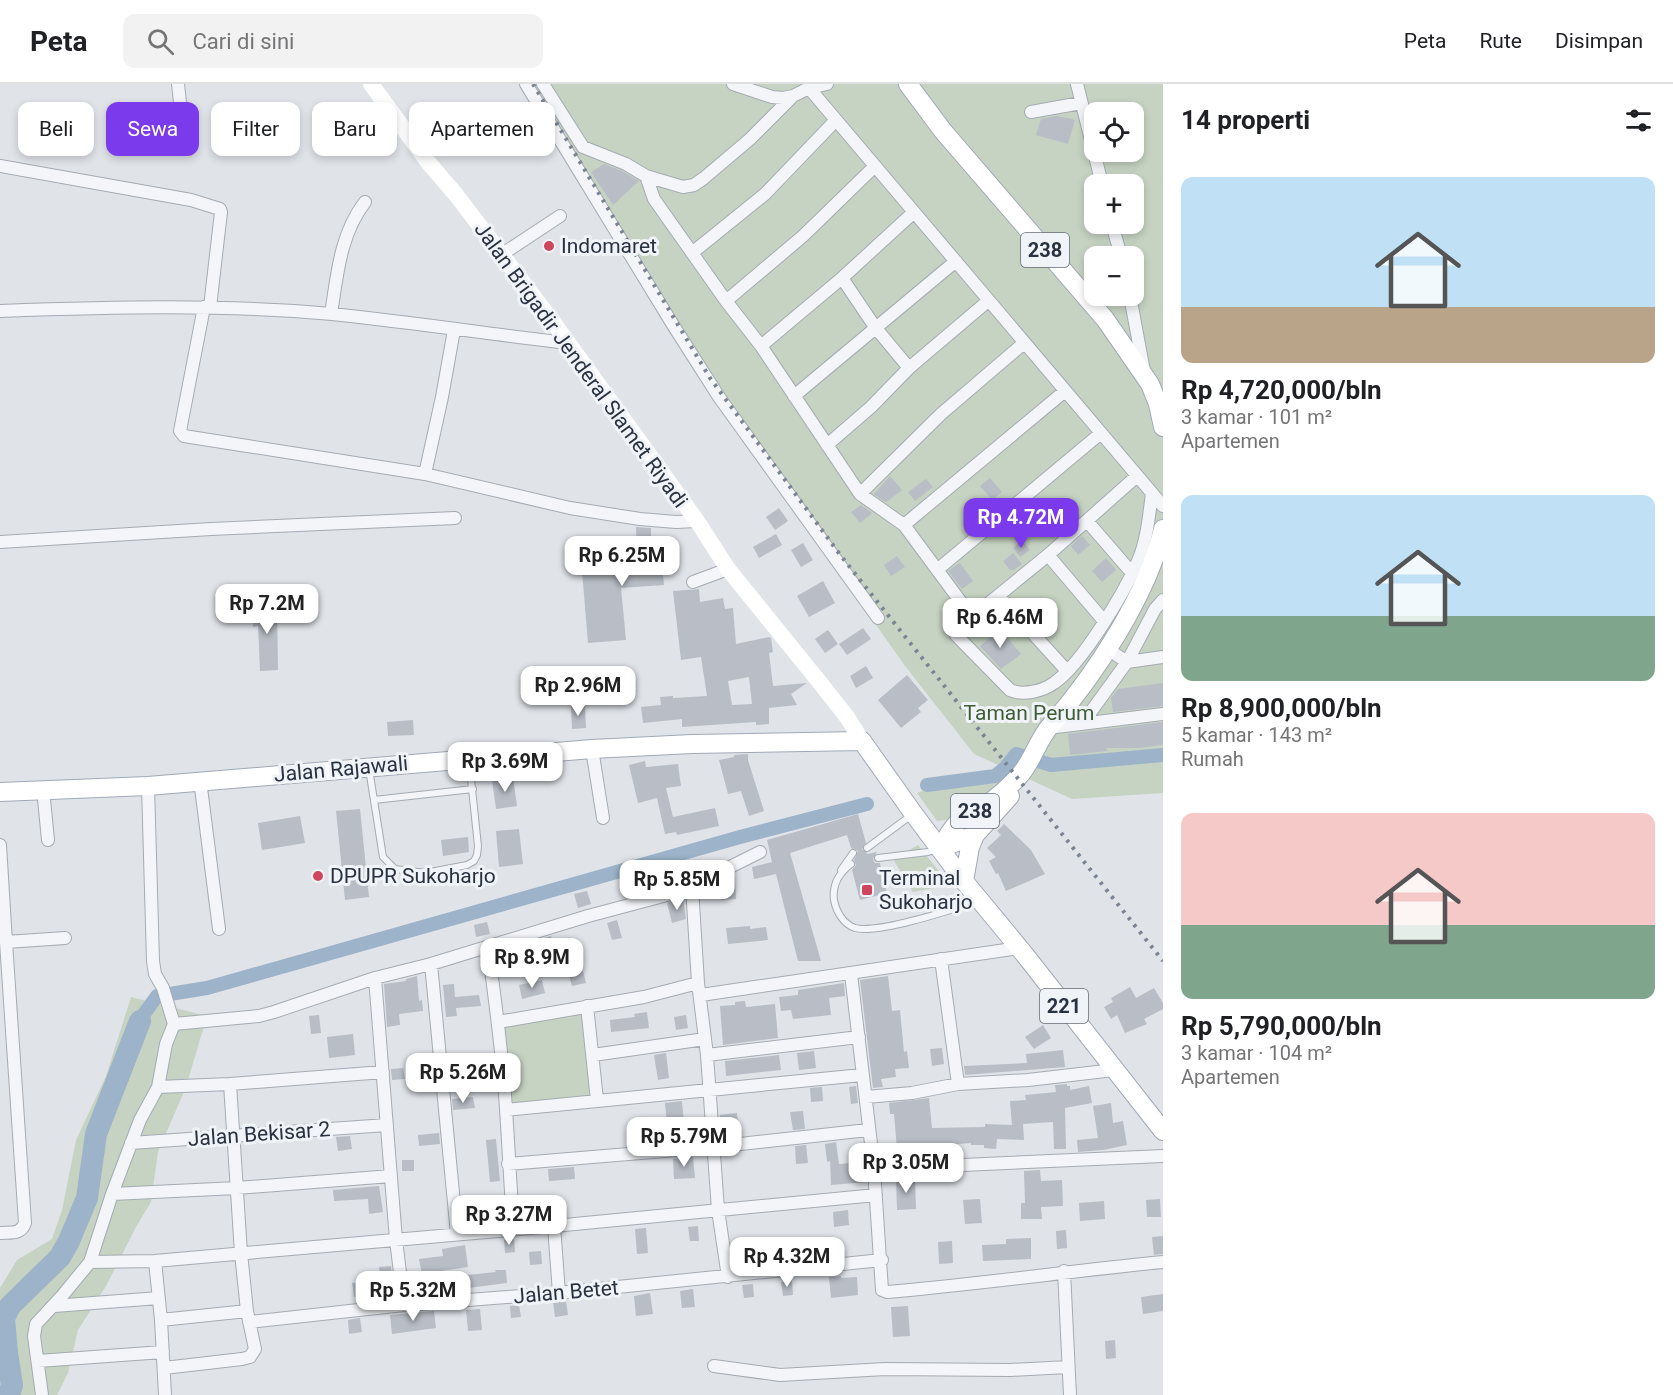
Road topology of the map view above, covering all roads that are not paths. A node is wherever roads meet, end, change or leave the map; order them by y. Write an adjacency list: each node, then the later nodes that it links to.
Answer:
1 (178, 84): 11 (street)
2 (371, 84): 23 (main road, Jalan Brigadir Jenderal Slamet Riyadi)
3 (526, 84): 65 (street)
4 (543, 84): 18 (street)
5 (733, 84): 10 (street)
6 (827, 84): 9 (street)
7 (908, 84): 38 (main road, 238)
8 (1077, 84): 12 (street)
9 (809, 88): 10 (street); 14 (street)
10 (793, 96): 18 (street)
11 (180, 102)
12 (1082, 104): 13 (street); 17 (street)
13 (1031, 112)
14 (836, 120): 16 (street); 22 (street)
15 (0, 166): 29 (street)
16 (875, 166): 20 (street); 26 (street)
17 (1100, 174)
18 (645, 176): 22 (street)
19 (365, 202): 31 (street)
20 (914, 212): 24 (street); 25 (street)
21 (560, 216): 23 (street)
22 (692, 253): 26 (street)
23 (501, 255): 34 (main road, Jalan Brigadir Jenderal Slamet Riyadi)
24 (956, 261): 27 (street); 32 (street)
25 (842, 278): 32 (street); 36 (street)
26 (726, 301): 36 (street)
27 (988, 301): 35 (street); 37 (street)
28 (1133, 306): 38 (street)
29 (207, 307): 30 (street); 31 (street); 45 (street)
30 (0, 311)
31 (331, 314): 33 (street)
32 (875, 327): 37 (street); 40 (street)
33 (454, 330): 34 (street); 45 (street)
34 (567, 343): 51 (main road, Jalan Brigadir Jenderal Slamet Riyadi)
35 (1024, 344): 39 (street); 47 (street)
36 (761, 346): 40 (street)
37 (909, 368): 44 (street)
38 (1152, 380): 41 (main road, 238)
39 (1065, 391): 43 (street); 53 (street)
40 (794, 396): 44 (street)
41 (1160, 407): 42 (main road, 238)
42 (1163, 427)
43 (1101, 433): 46 (street); 58 (street)
44 (827, 445): 47 (street)
45 (425, 474): 51 (street)
46 (1137, 476): 48 (street); 52 (street)
47 (860, 494): 53 (street)
48 (1152, 494): 49 (street); 59 (street)
49 (1163, 506)
50 (455, 518): 55 (street)
51 (697, 521): 57 (main road, Jalan Brigadir Jenderal Slamet Riyadi)
52 (1087, 521): 56 (street); 59 (street)
53 (904, 525): 58 (street)
54 (1163, 529): 62 (main road, 238)
55 (0, 542)
56 (1048, 555): 61 (street); 66 (street)
57 (728, 569): 60 (street); 74 (main road, Jalan Brigadir Jenderal Slamet Riyadi)
58 (937, 570): 64 (street)
59 (1132, 573): 66 (street)
60 (693, 582)
61 (999, 596): 64 (street); 70 (street)
62 (1134, 602): 63 (street); 67 (main road, 238)
63 (1159, 604): 69 (street)
64 (972, 617): 70 (street)
65 (878, 618)
66 (1104, 621): 70 (street)
67 (1106, 648): 69 (street); 73 (main road, 238)
68 (1163, 657): 69 (street)
69 (1127, 662): 72 (street)
70 (1067, 671)
71 (1163, 714): 72 (street)
72 (1082, 724): 73 (street)
73 (1053, 727): 78 (main road, 238)
74 (862, 741): 75 (main road, Jalan Rajawali); 85 (main road, Jalan Brigadir Jenderal Slamet Riyadi)
75 (592, 749): 76 (main road, Jalan Rajawali); 86 (street)
76 (468, 758): 77 (main road, Jalan Rajawali); 82 (lane)
77 (369, 768): 79 (main road, Jalan Rajawali); 84 (lane)
78 (1024, 775): 87 (main road, 238); 89 (main road, 238)
79 (200, 780): 80 (main road, Jalan Rajawali); 102 (street)
80 (148, 786): 81 (main road, Jalan Rajawali); 115 (street)
81 (43, 789): 83 (main road, Jalan Rajawali); 90 (street)
82 (473, 789): 84 (lane); 84 (lane)
83 (0, 792)
84 (374, 800)
85 (913, 813): 88 (main road, Jalan Brigadir Jenderal Slamet Riyadi); 92 (lane)
86 (603, 818)
87 (961, 819): 88 (main road); 93 (main road, 238)
88 (925, 828): 93 (main road, Jalan Brigadir Jenderal Slamet Riyadi)
89 (975, 835): 93 (main road, 238); 99 (main road)
90 (48, 840)
91 (0, 845): 104 (street)
92 (867, 848)
93 (941, 848): 96 (lane); 99 (main road, 221)
94 (760, 852): 100 (street)
95 (853, 853): 98 (lane)
96 (878, 858)
97 (850, 864): 98 (lane)
98 (838, 876): 101 (lane)
99 (964, 881): 101 (main road, 221)
100 (692, 887): 105 (street); 111 (street)
101 (980, 901): 106 (main road, 221)
102 (219, 929)
103 (65, 938): 104 (street)
104 (6, 942): 113 (street)
105 (488, 947): 108 (street); 114 (street)
106 (1019, 948): 107 (street); 120 (main road, 221)
107 (941, 959): 109 (street); 124 (street)
108 (431, 964): 110 (street); 147 (street)
109 (851, 974): 111 (street); 116 (street)
110 (375, 978): 115 (street); 121 (street)
111 (700, 989): 112 (street); 117 (street)
112 (587, 1006): 114 (street); 118 (street)
113 (5, 1012): 146 (street)
114 (498, 1022): 129 (street)
115 (174, 1024): 125 (street)
116 (859, 1037): 119 (street); 122 (street)
117 (705, 1039): 118 (street); 119 (street)
118 (592, 1055): 128 (street)
119 (707, 1055): 126 (street)
120 (1114, 1070): 124 (street); 132 (main road, 221)
121 (383, 1072): 123 (street); 130 (street)
122 (862, 1075): 126 (street); 127 (street)
123 (230, 1084): 125 (street); 133 (street)
124 (957, 1084): 127 (street)
125 (158, 1087): 134 (street)
126 (709, 1091): 128 (street); 135 (street)
127 (866, 1097): 131 (street)
128 (597, 1100): 129 (street)
129 (506, 1110): 137 (street)
130 (387, 1125): 133 (street, Jalan Bekisar 2); 139 (street)
131 (868, 1130): 135 (street); 138 (street)
132 (1163, 1131)
133 (232, 1135): 134 (street, Jalan Bekisar 2); 140 (street)
134 (132, 1143): 141 (street)
135 (713, 1147): 137 (street); 143 (street)
136 (1163, 1156): 138 (street)
137 (508, 1164): 145 (street)
138 (874, 1169): 142 (street)
139 (391, 1176): 140 (street); 148 (street)
140 (237, 1188): 141 (street); 149 (street)
141 (112, 1194): 152 (street)
142 (876, 1195): 143 (street); 150 (street)
143 (718, 1210): 144 (street); 155 (street)
144 (554, 1226): 145 (street); 156 (street)
145 (514, 1229): 147 (street)
146 (0, 1233)
147 (457, 1234): 148 (street)
148 (396, 1240): 149 (street); 158 (street)
149 (241, 1252): 151 (street); 160 (street)
150 (882, 1260): 154 (street); 155 (street, Jalan Betet)
151 (155, 1261): 152 (street); 157 (street)
152 (90, 1262): 159 (street)
153 (1163, 1262): 154 (street)
154 (1064, 1271): 165 (street)
155 (728, 1277): 156 (street, Jalan Betet)
156 (559, 1293): 158 (street, Jalan Betet)
157 (159, 1298): 159 (street); 161 (street)
158 (404, 1305): 160 (street, Jalan Betet)
159 (54, 1306): 163 (street)
160 (248, 1316): 161 (street, Jalan Betet); 166 (street)
161 (161, 1320): 162 (street)
162 (163, 1352): 163 (street); 166 (street)
163 (38, 1361): 167 (street)
164 (714, 1366): 165 (street)
165 (1068, 1367): 169 (street)
166 (164, 1368): 168 (street)
167 (42, 1395)
168 (165, 1395)
169 (1070, 1395)

